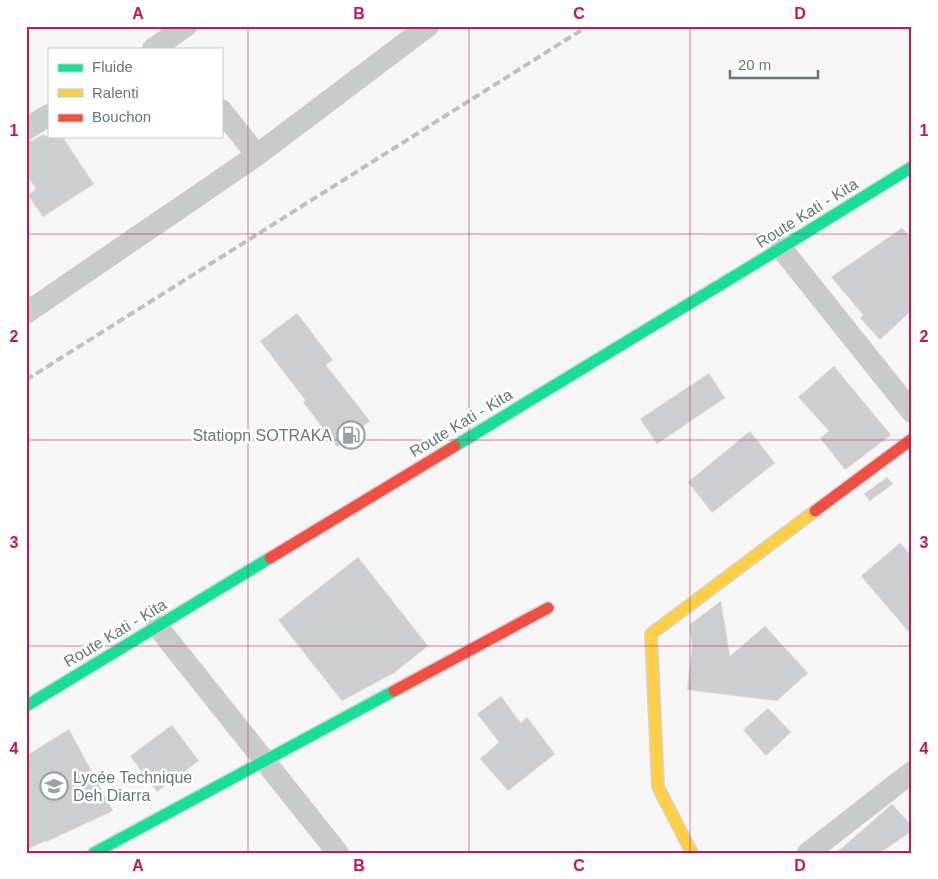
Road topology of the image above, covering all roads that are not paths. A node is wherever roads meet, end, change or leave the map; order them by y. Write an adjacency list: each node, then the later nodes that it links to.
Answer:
1 (186, 26): 3 (street)
2 (428, 26): 7 (street)
3 (161, 41)
4 (222, 111): 7 (street)
5 (48, 116): 6 (street)
6 (26, 129)
7 (257, 155): 10 (street)
8 (912, 167): 9 (street, Route Kati - Kita)
9 (781, 248): 11 (street); 14 (street, Route Kati - Kita)
10 (26, 313)
11 (912, 412)
12 (912, 439): 20 (street)
13 (548, 608): 16 (street)
14 (158, 626): 15 (street, Route Kati - Kita); 16 (street)
15 (26, 706)
16 (264, 760): 18 (street); 19 (street)
17 (912, 772): 21 (street)
18 (94, 853)
19 (338, 853)
20 (692, 853)
21 (808, 853)

